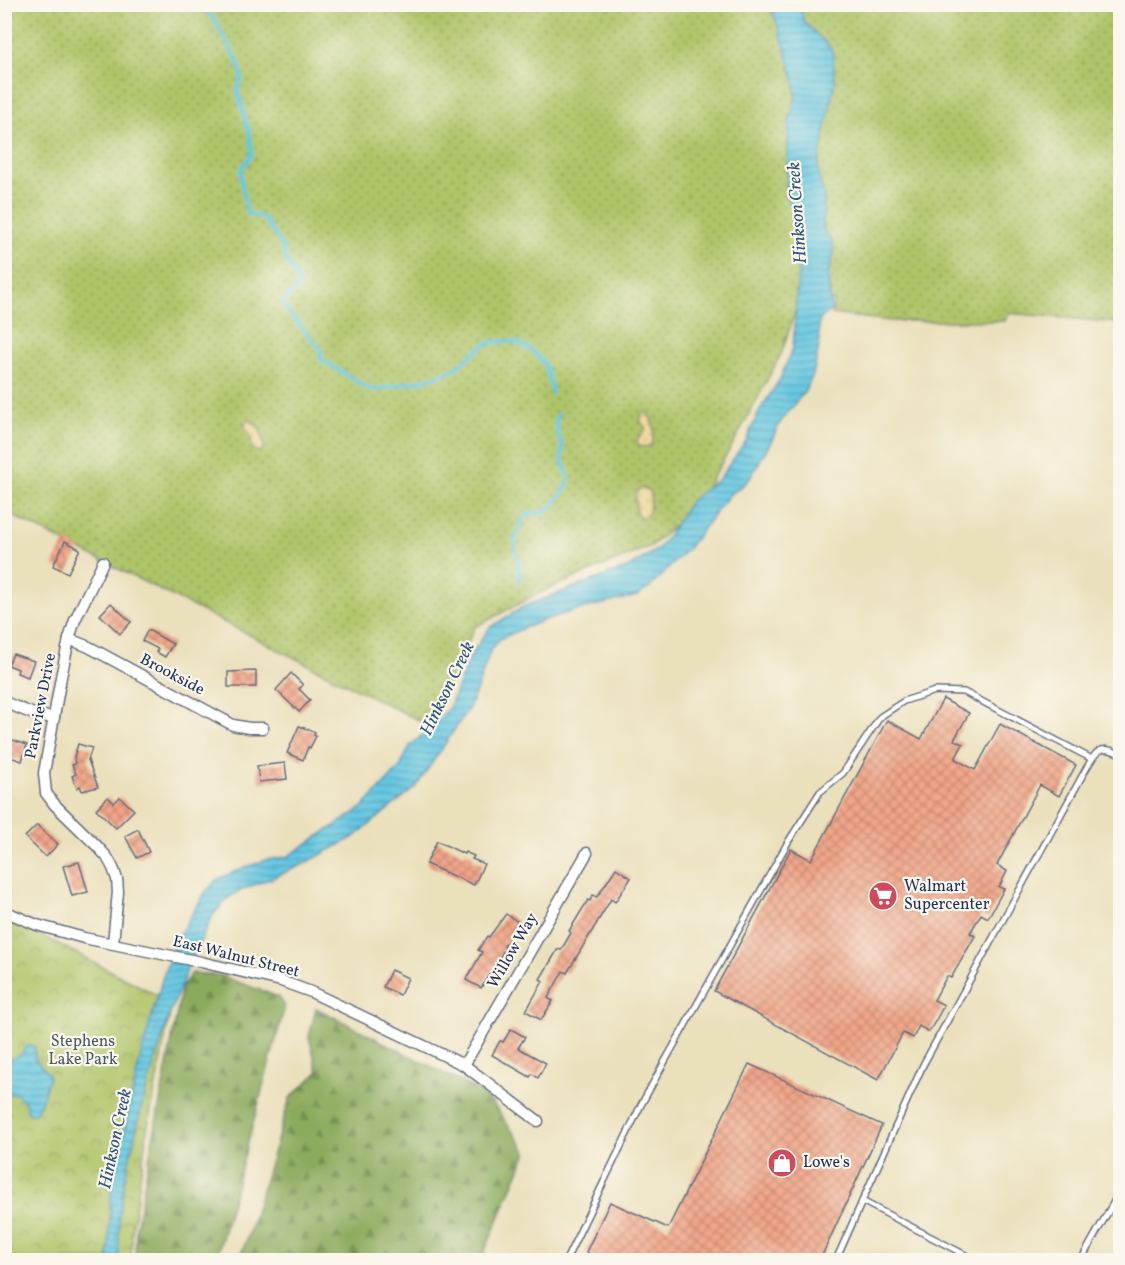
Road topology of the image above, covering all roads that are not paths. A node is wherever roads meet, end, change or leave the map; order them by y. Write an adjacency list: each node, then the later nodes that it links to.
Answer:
1 (103, 562): 2 (street, Parkview Drive)
2 (69, 639): 4 (street, Parkview Drive); 5 (street, Brookside)
3 (4, 702): 4 (street)
4 (54, 718): 10 (street, Parkview Drive)
5 (263, 728)
6 (1120, 754): 7 (lane)
7 (1092, 759): 14 (lane); 17 (lane)
8 (587, 853): 11 (street, Willow Way)
9 (4, 910): 10 (street, East Walnut Street)
10 (113, 944): 11 (street, East Walnut Street)
11 (464, 1065): 12 (street, East Walnut Street)
12 (538, 1121)
13 (1120, 1191): 15 (lane)
14 (862, 1201): 18 (lane); 19 (lane)
15 (1117, 1203): 16 (lane)
16 (1082, 1259): 20 (lane)
17 (566, 1260)
18 (836, 1260)
19 (975, 1260)
20 (1090, 1260)

